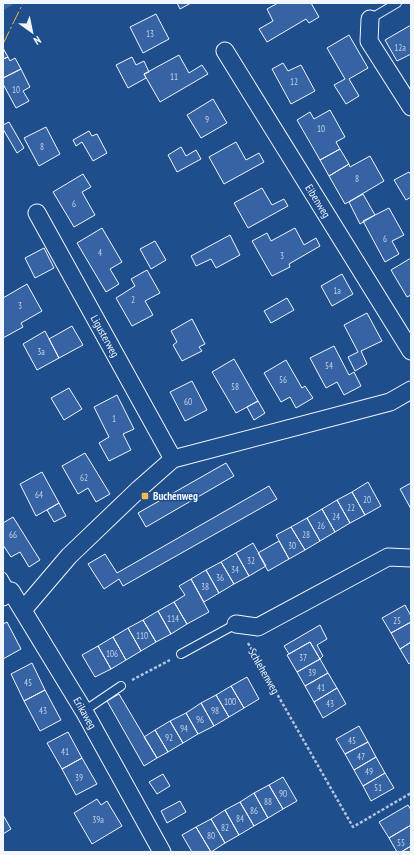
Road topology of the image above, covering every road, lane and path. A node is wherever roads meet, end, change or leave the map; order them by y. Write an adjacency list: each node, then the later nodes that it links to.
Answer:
1 (397, 3): 2 (lane)
2 (370, 19): 4 (street)
3 (225, 52): 6 (street, Eibenweg)
4 (411, 107)
5 (37, 212): 8 (street, Ligusterweg)
6 (411, 351)
7 (411, 390): 8 (street)
8 (173, 459): 11 (street)
9 (411, 558): 12 (street)
10 (6, 589): 11 (street, Erikaweg)
11 (23, 610): 15 (street, Erikaweg)
12 (236, 624): 13 (lane); 16 (path, Schlehenweg)
13 (181, 654): 14 (path)
14 (121, 686): 15 (lane)
15 (84, 711): 17 (street, Erikaweg)
16 (411, 793)
17 (162, 852)

